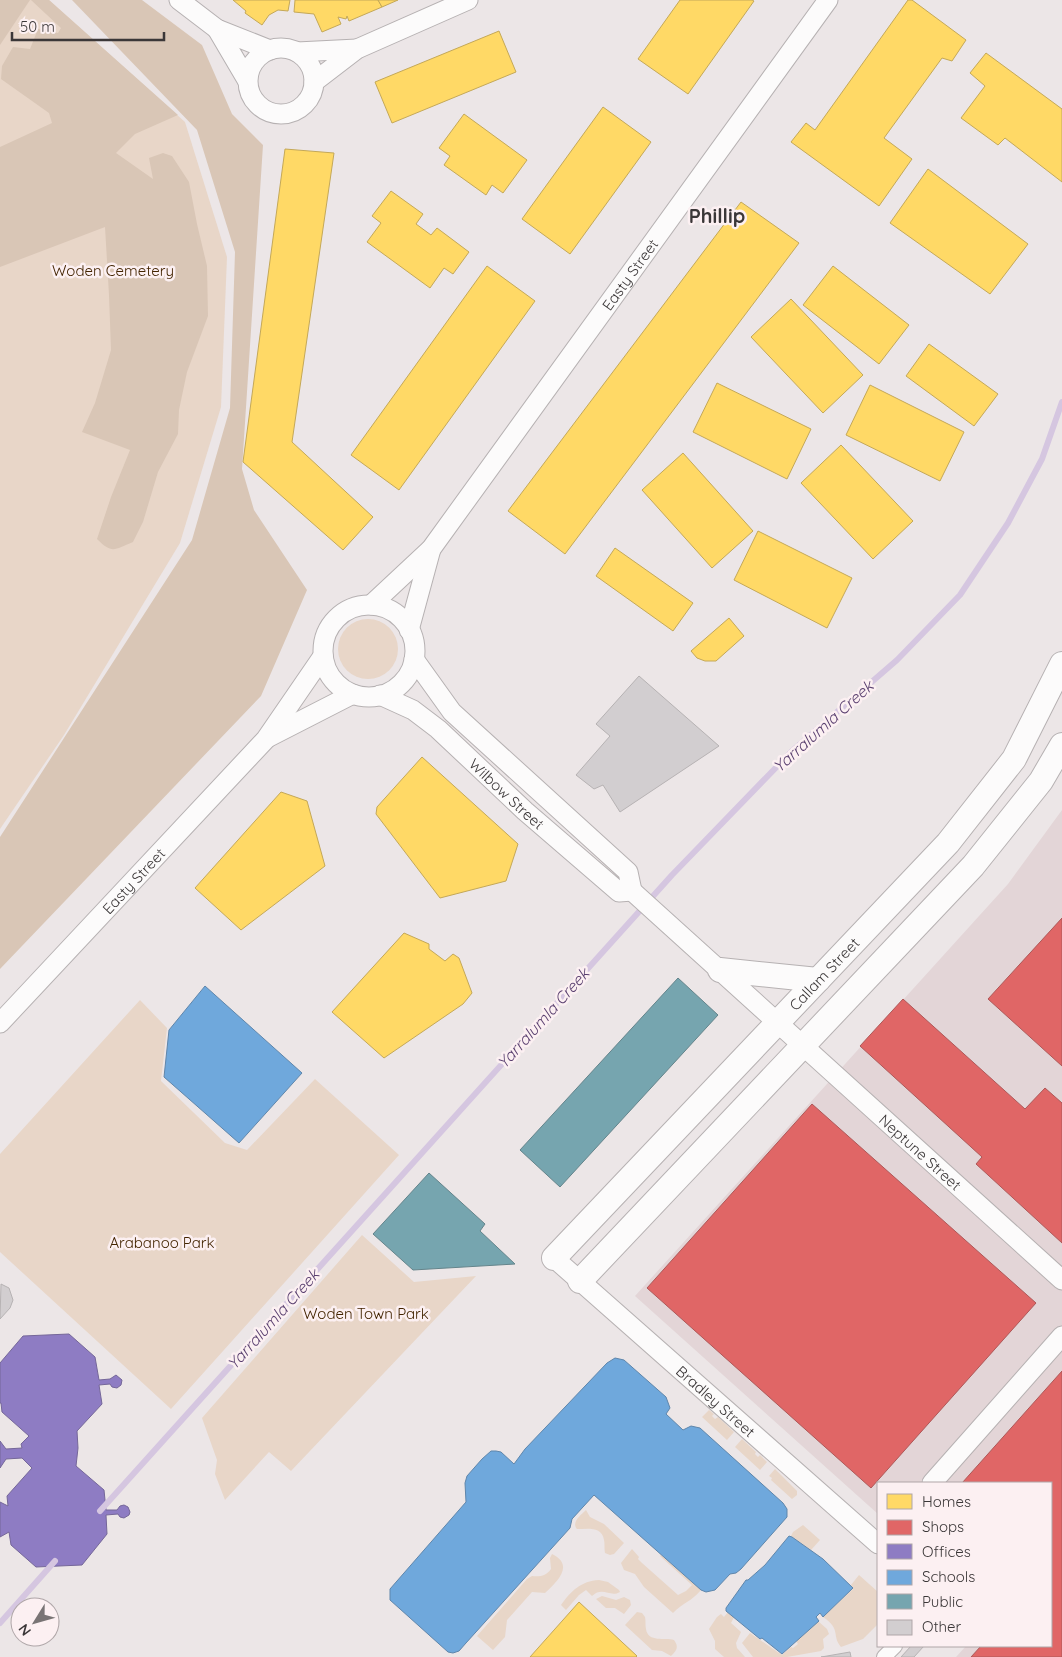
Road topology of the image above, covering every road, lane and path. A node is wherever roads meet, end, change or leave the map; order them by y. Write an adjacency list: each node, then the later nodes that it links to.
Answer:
1 (179, 0): 4 (street)
2 (468, 0): 5 (street)
3 (826, 1): 10 (street, Easty Street)
4 (217, 28): 6 (street); 8 (street)
5 (357, 49): 7 (street); 9 (street)
6 (270, 50): 7 (street); 8 (street)
7 (297, 52): 9 (street)
8 (248, 80): 9 (street)
9 (314, 82)
10 (431, 549): 11 (street, Easty Street); 12 (street, Easty Street)
11 (371, 605): 12 (street); 13 (street)
12 (409, 630): 14 (street)
13 (323, 656): 16 (street); 18 (street, Easty Street)
14 (414, 659): 17 (street); 20 (street, Wilbow Street)
15 (1062, 664): 22 (street, Callam Street)
16 (353, 694): 17 (street); 18 (street, Easty Street)
17 (380, 695): 20 (street, Wilbow Street)
18 (266, 739): 24 (street, Easty Street)
19 (1062, 745): 25 (street)
20 (632, 892): 21 (street, Wilbow Street)
21 (720, 970): 22 (street); 23 (street, Wilbow Street)
22 (818, 980): 23 (street, Callam Street)
23 (778, 1022): 25 (street, Neptune Street); 26 (street, Callam Street)
24 (0, 1023)
25 (803, 1045): 27 (street, Neptune Street); 28 (street)
26 (554, 1258): 28 (street, Bradley Street)
27 (1062, 1280)
28 (580, 1281): 31 (street, Bradley Street)
29 (1062, 1336): 30 (street)
30 (933, 1482)
31 (877, 1543)
32 (894, 1647): 33 (street)
33 (884, 1657)

